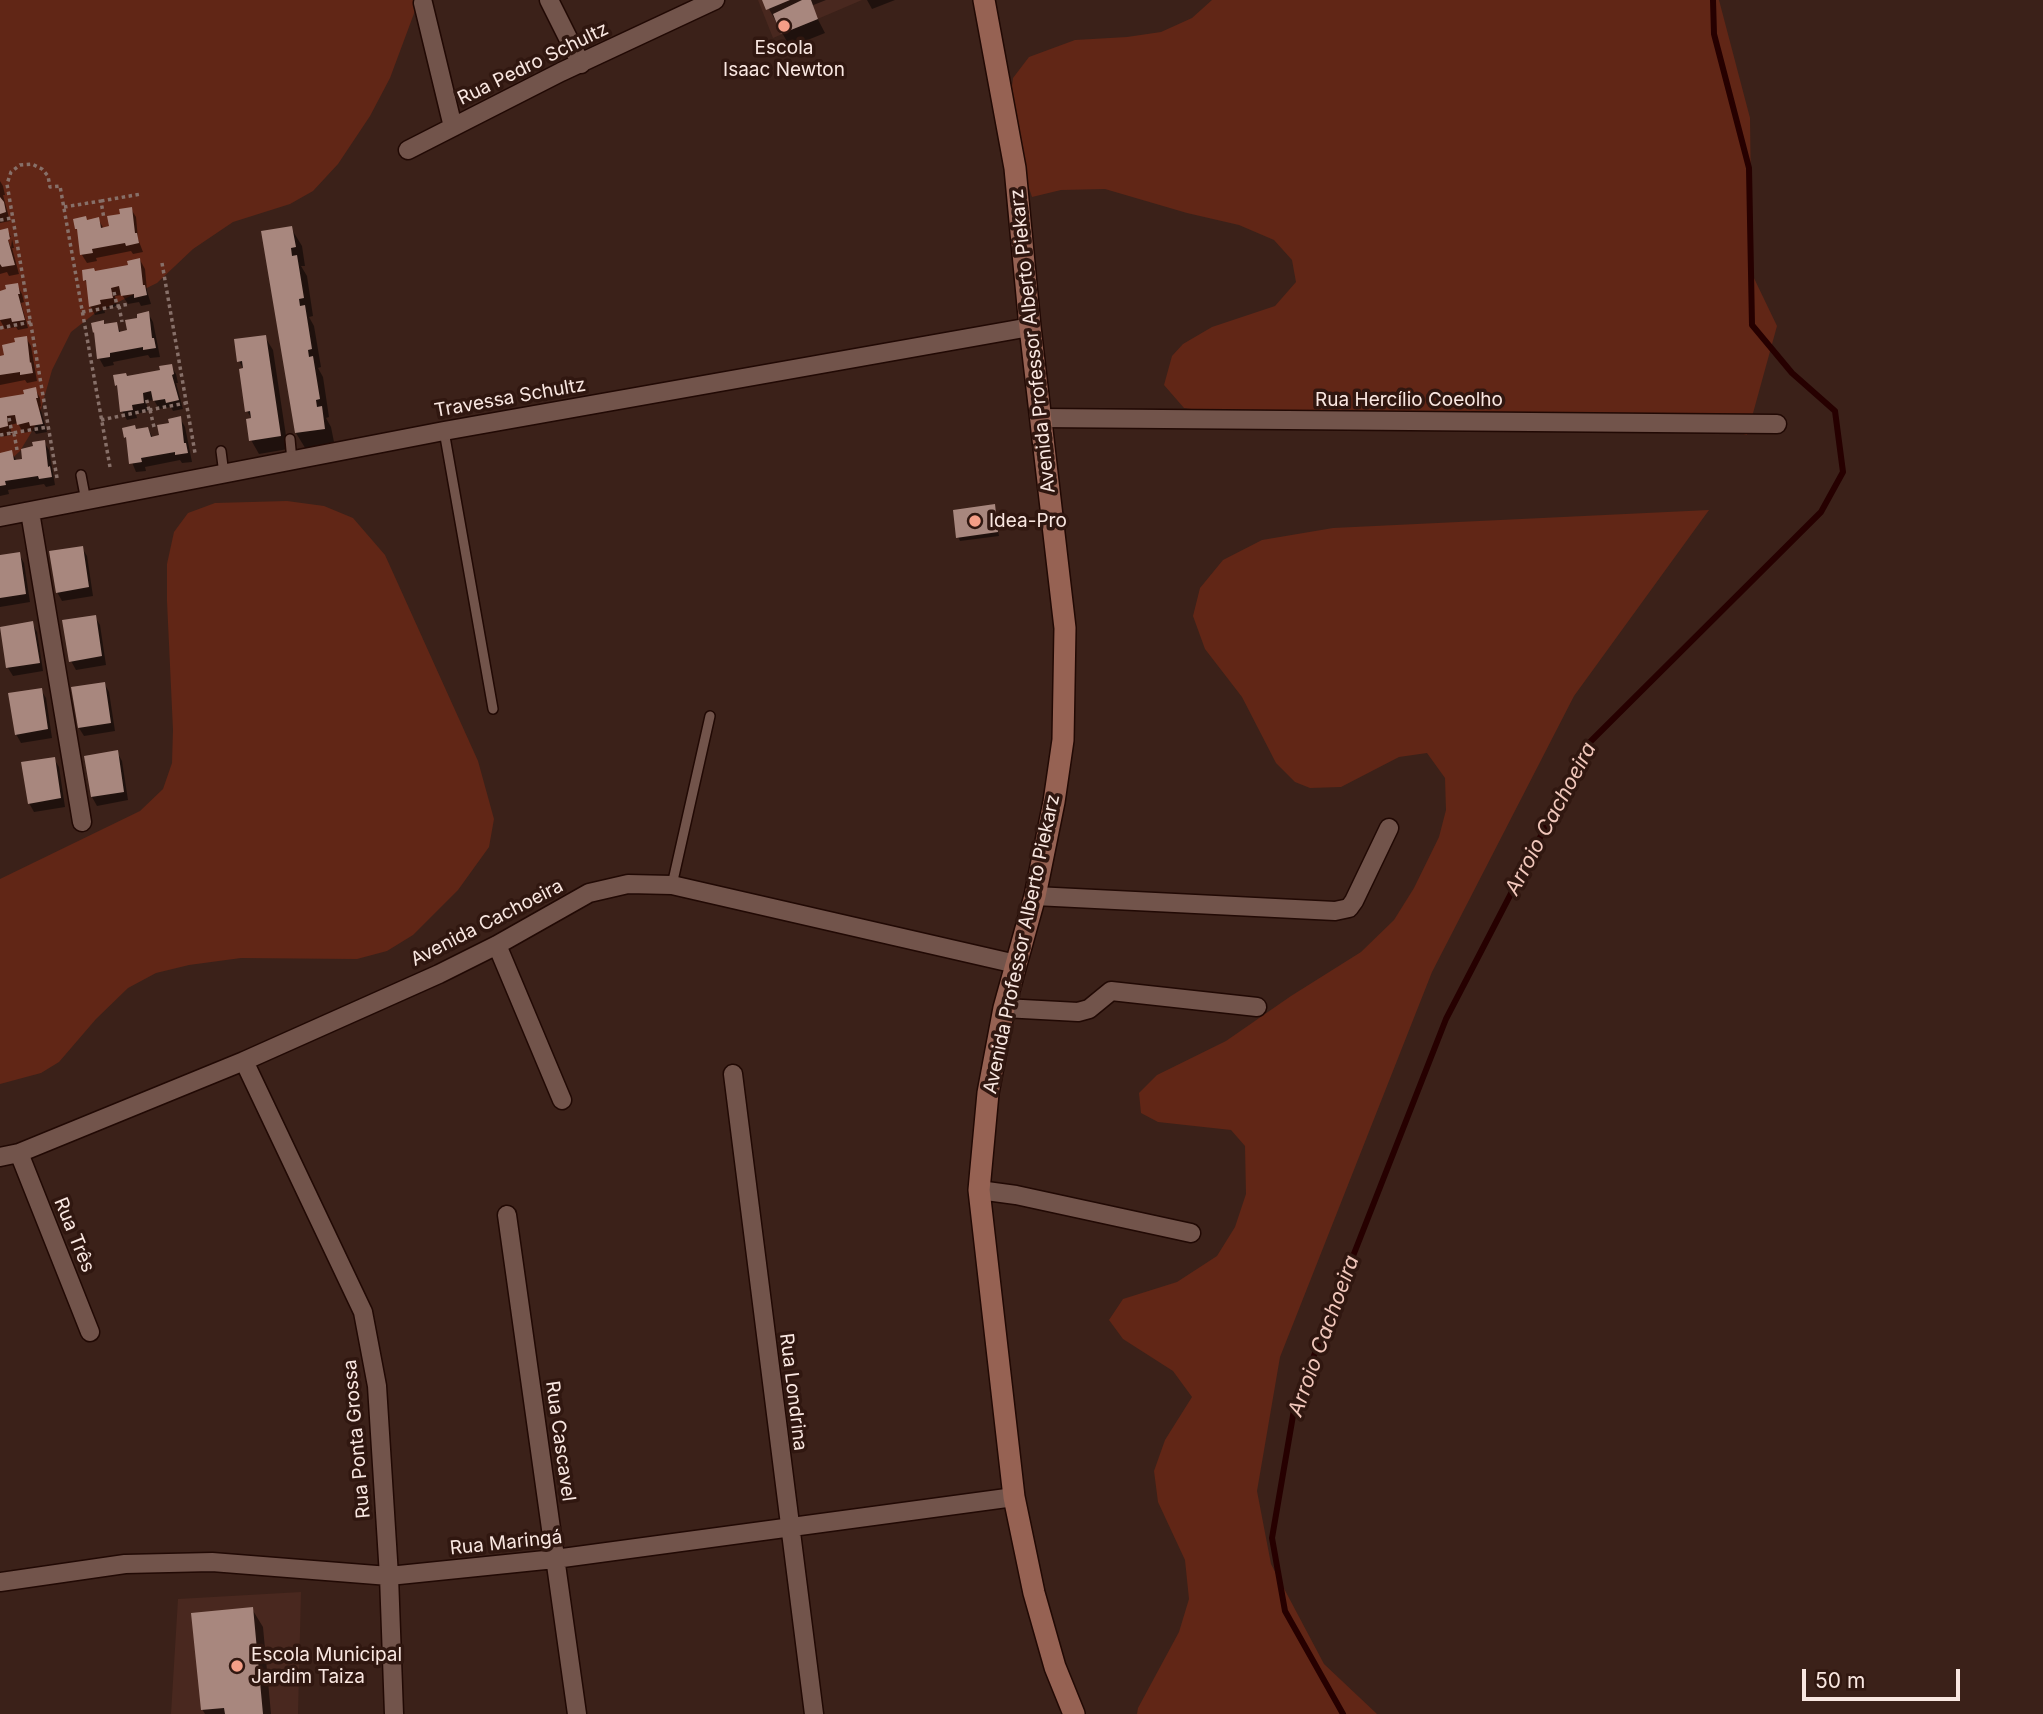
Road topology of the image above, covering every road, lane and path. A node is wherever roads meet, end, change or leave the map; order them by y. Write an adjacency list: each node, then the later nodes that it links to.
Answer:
1 (549, 0): 5 (street)
2 (715, 0): 5 (street, Rua Pedro Schultz)
3 (984, 0): 21 (main road, Avenida Professor Alberto Piekarz)
4 (423, 4): 6 (street)
5 (581, 64): 6 (street, Rua Pedro Schultz)
6 (453, 127): 7 (street, Rua Pedro Schultz)
7 (408, 150)
8 (141, 194): 9 (path)
9 (101, 201): 10 (path); 12 (path)
10 (64, 207): 11 (path); 18 (path)
11 (12, 218): 13 (path); 19 (path)
12 (104, 219)
13 (0, 220)
14 (162, 263): 24 (path)
15 (114, 292): 17 (path)
16 (130, 304): 17 (path)
17 (118, 306): 18 (path); 20 (path)
18 (82, 312): 28 (path)
19 (31, 322): 22 (path); 30 (path)
20 (122, 322)
21 (1030, 327): 27 (main road, Avenida Professor Alberto Piekarz); 32 (street, Travessa Schultz)
22 (0, 328)
23 (146, 397): 25 (path)
24 (186, 403): 25 (path); 38 (path)
25 (150, 410): 28 (path); 31 (path)
26 (9, 418): 33 (path)
27 (1041, 418): 29 (street, Rua Hercílio Coeolho); 52 (main road, Avenida Professor Alberto Piekarz)
28 (101, 420): 40 (path)
29 (1777, 424)
30 (48, 427): 33 (path); 43 (path)
31 (154, 427)
32 (443, 431): 39 (street, Travessa Schultz); 47 (lane)
33 (13, 433): 34 (path); 36 (path)
34 (0, 435)
35 (290, 439): 39 (lane)
36 (17, 450)
37 (220, 451): 41 (lane)
38 (195, 453)
39 (292, 461): 41 (street, Travessa Schultz)
40 (110, 467)
41 (224, 474): 44 (street, Travessa Schultz)
42 (82, 475): 44 (lane)
43 (57, 478)
44 (86, 501): 45 (street, Travessa Schultz)
45 (30, 512): 46 (street, Travessa Schultz); 49 (street)
46 (0, 517)
47 (493, 709)
48 (710, 716): 51 (lane)
49 (82, 822)
50 (1389, 828): 52 (street)
51 (672, 885): 53 (street, Avenida Cachoeira); 54 (street, Avenida Cachoeira)
52 (1035, 896): 54 (main road, Avenida Professor Alberto Piekarz)
53 (497, 945): 57 (street, Avenida Cachoeira); 59 (street)
54 (1016, 964): 55 (main road, Avenida Professor Alberto Piekarz)
55 (1004, 1007): 56 (street); 62 (main road, Avenida Professor Alberto Piekarz)
56 (1257, 1007)
57 (244, 1060): 60 (street, Avenida Cachoeira); 69 (street, Rua Ponta Grossa)
58 (733, 1074): 67 (street, Rua Londrina)
59 (562, 1100)
60 (19, 1153): 61 (street, Avenida Cachoeira); 65 (street, Rua Três)
61 (0, 1157)
62 (979, 1190): 64 (street); 66 (main road, Avenida Professor Alberto Piekarz)
63 (508, 1215): 68 (street, Rua Cascavel)
64 (1191, 1233)
65 (90, 1332)
66 (1014, 1497): 67 (street, Rua Maringá); 74 (main road, Avenida Professor Alberto Piekarz)
67 (789, 1527): 68 (street, Rua Maringá); 73 (street, Rua Londrina)
68 (555, 1559): 69 (street, Rua Maringá); 72 (street, Rua Cascavel)
69 (390, 1576): 70 (street, Rua Maringá); 71 (street, Rua Ponta Grossa)
70 (0, 1582)
71 (394, 1714)
72 (577, 1714)
73 (814, 1714)
74 (1074, 1714)

